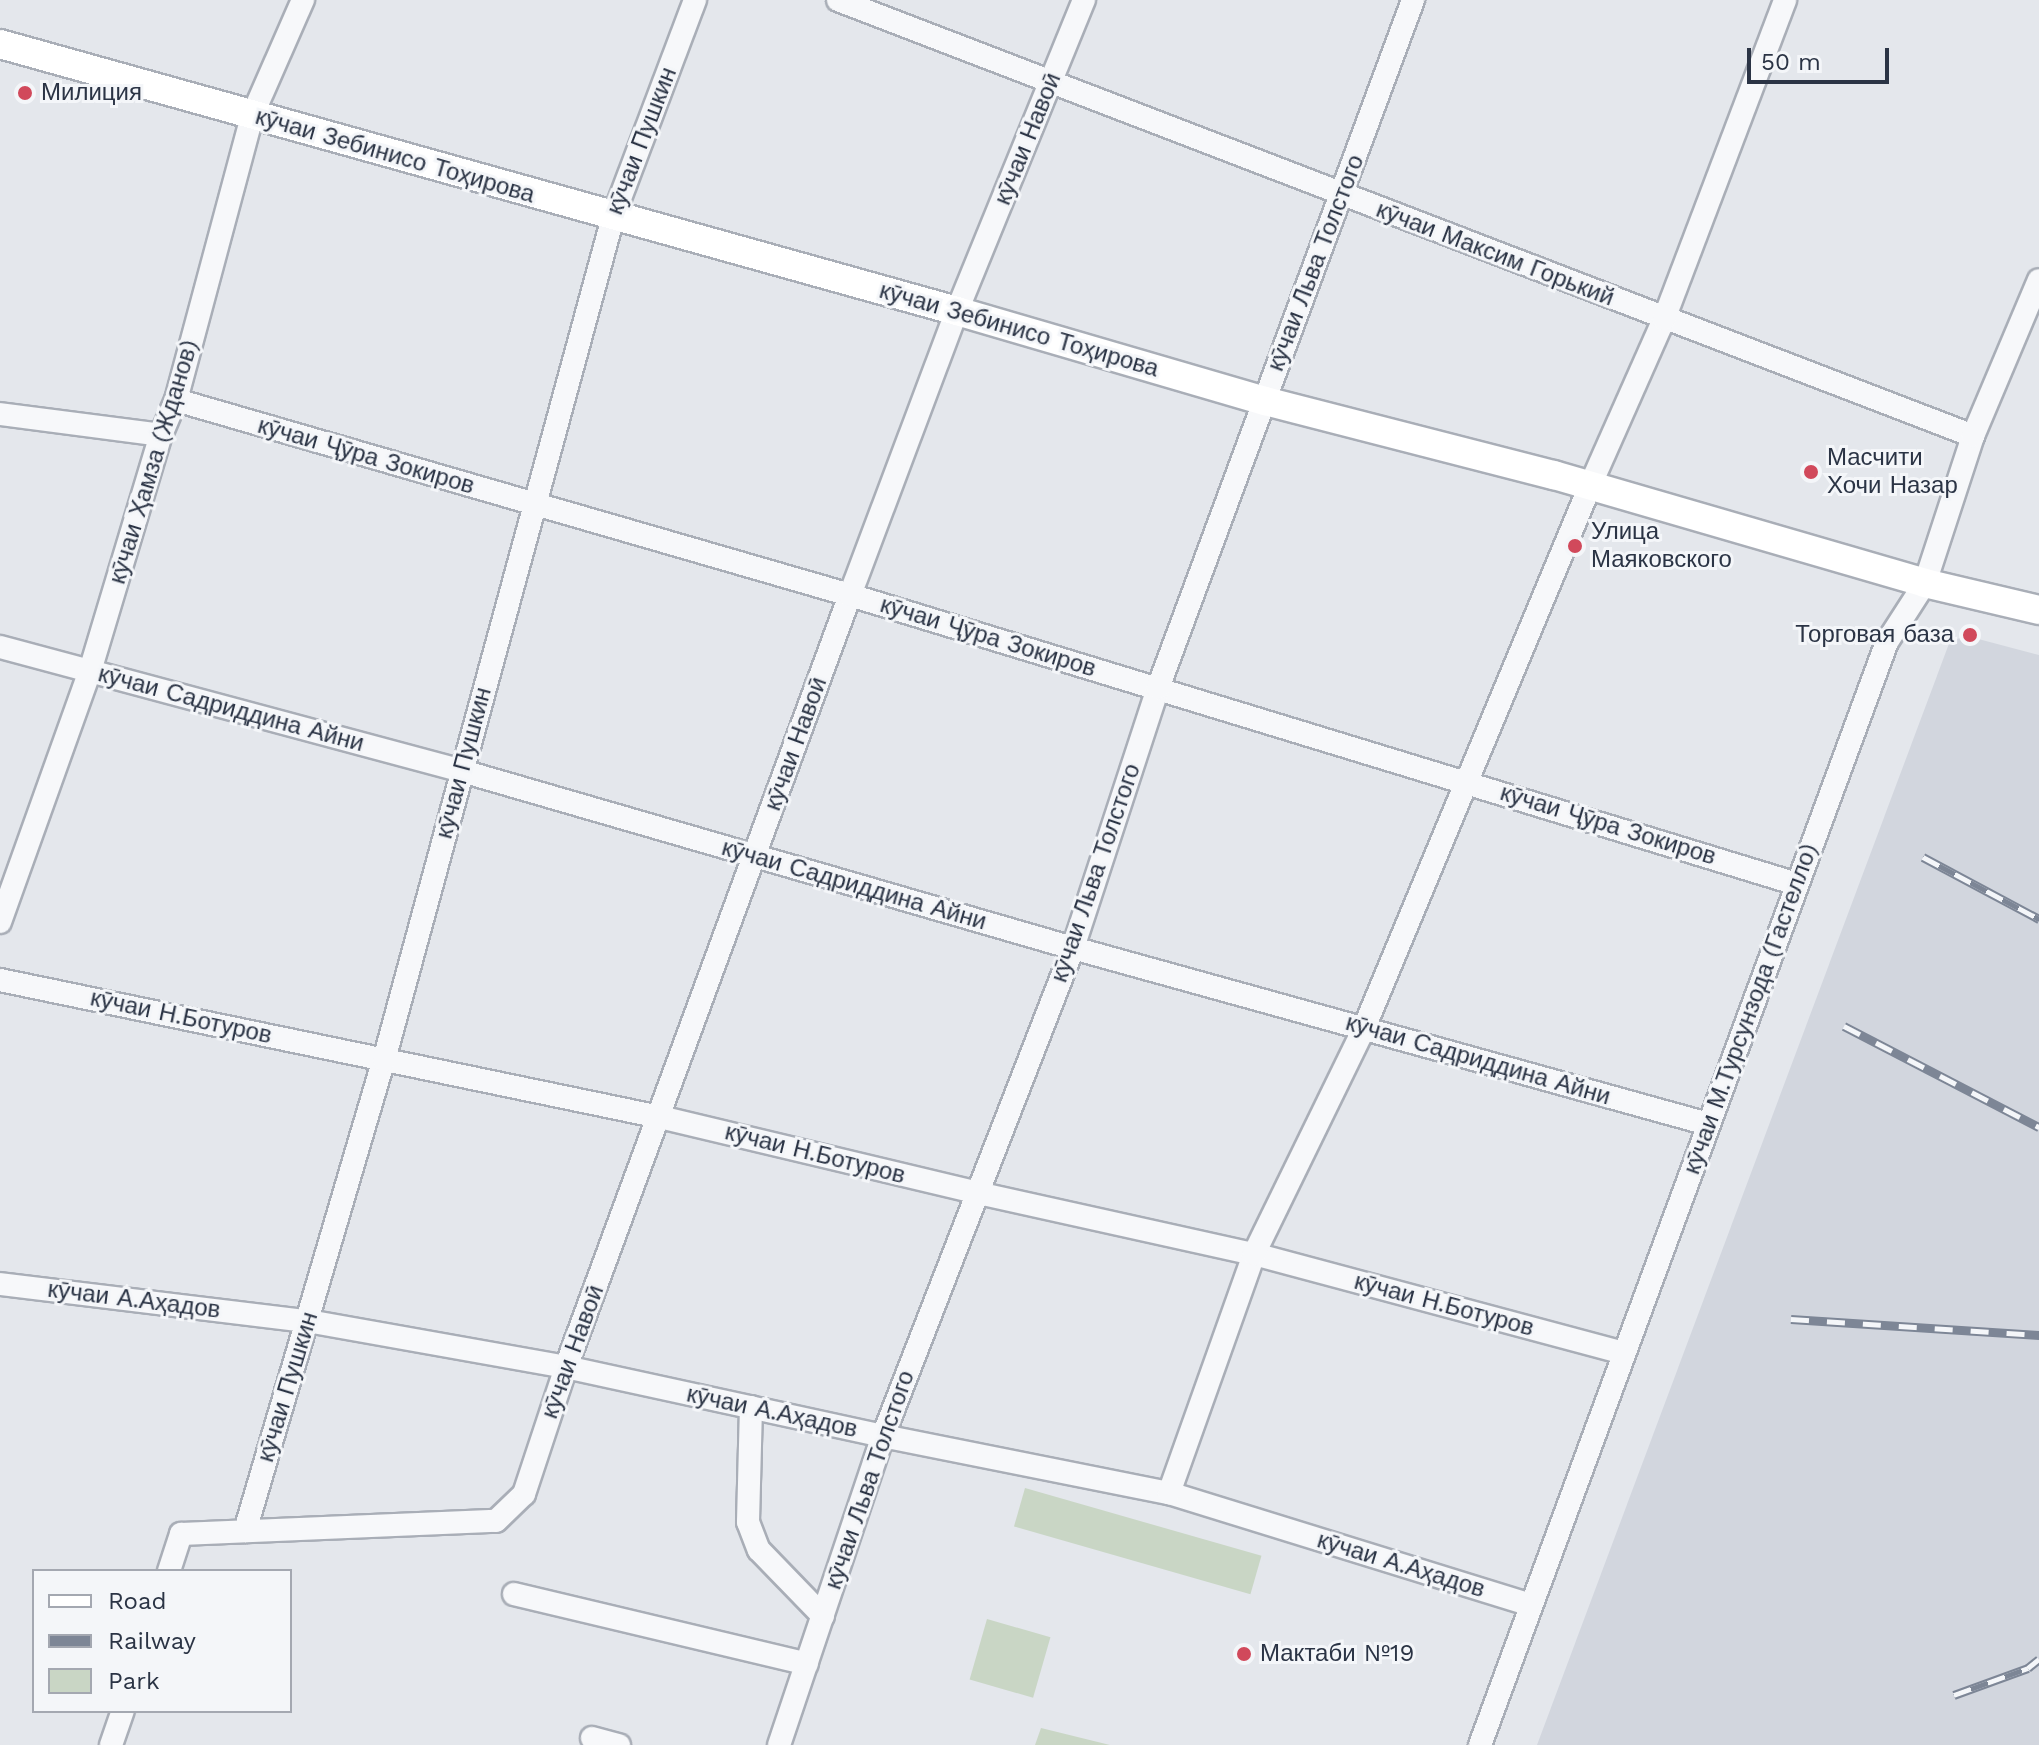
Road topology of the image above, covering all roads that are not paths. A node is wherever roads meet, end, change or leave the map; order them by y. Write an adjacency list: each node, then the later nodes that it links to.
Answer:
1 (303, 0): 9 (street, кӯчаи Ҳамза (Жданов))
2 (695, 0): 11 (street, кӯчаи Пушкин)
3 (838, 0): 8 (street, кӯчаи Максим Горький)
4 (1084, 0): 8 (street, кӯчаи Навоӣ)
5 (1413, 0): 10 (street, кӯчаи Льва Толстого)
6 (1785, 0): 14 (street)
7 (0, 44): 9 (main road, кӯчаи Зебинисо Тоҳирова)
8 (1052, 82): 10 (street, кӯчаи Максим Горький); 13 (street, кӯчаи Навоӣ)
9 (252, 116): 11 (main road, кӯчаи Зебинисо Тоҳирова); 15 (street, кӯчаи Ҳамза (Жданов))
10 (1342, 195): 14 (street, кӯчаи Максим Горький); 16 (street, кӯчаи Льва Толстого)
11 (613, 217): 13 (main road, кӯчаи Зебинисо Тоҳирова); 21 (street, кӯчаи Пушкин)
12 (2039, 280): 19 (street, кӯчаи М.Турсунзода (Гастелло))
13 (957, 311): 16 (main road, кӯчаи Зебинисо Тоҳирова); 23 (street, кӯчаи Навоӣ)
14 (1664, 319): 19 (street, кӯчаи Максим Горький); 20 (street)
15 (176, 400): 18 (street, кӯчаи Ҳамза (Жданов)); 21 (street, кӯчаи Ҷӯра Зокиров)
16 (1265, 401): 20 (main road, кӯчаи Зебинисо Тоҳирова); 27 (street, кӯчаи Льва Толстого)
17 (0, 414): 18 (street)
18 (161, 435): 26 (street, кӯчаи Ҳамза (Жданов))
19 (1973, 436): 22 (street, кӯчаи М.Турсунзода (Гастелло))
20 (1590, 486): 22 (main road, кӯчаи Зебинисо Тоҳирова); 29 (street)
21 (535, 505): 23 (street, кӯчаи Ҷӯра Зокиров); 28 (street, кӯчаи Пушкин)
22 (1925, 583): 24 (main road, кӯчаи Зебинисо Тоҳирова); 31 (street, кӯчаи М.Турсунзода (Гастелло))
23 (850, 595): 27 (street, кӯчаи Ҷӯра Зокиров); 30 (street, кӯчаи Навоӣ)
24 (2039, 610)
25 (0, 647): 26 (street, кӯчаи Садриддина Айни)
26 (90, 671): 28 (street, кӯчаи Садриддина Айни); 32 (street, кӯчаи Ҳамза (Жданов))
27 (1158, 688): 29 (street, кӯчаи Ҷӯра Зокиров); 33 (street, кӯчаи Льва Толстого)
28 (462, 771): 30 (street, кӯчаи Садриддина Айни); 36 (street, кӯчаи Пушкин)
29 (1466, 780): 31 (street, кӯчаи Ҷӯра Зокиров); 35 (street)
30 (755, 857): 33 (street, кӯчаи Садриддина Айни); 37 (street, кӯчаи Навоӣ)
31 (1797, 884): 38 (street, кӯчаи М.Турсунзода (Гастелло))
32 (0, 922)
33 (1073, 948): 35 (street, кӯчаи Садриддина Айни); 39 (street, кӯчаи Льва Толстого)
34 (0, 980): 36 (street, кӯчаи Н.Ботуров)
35 (1364, 1028): 38 (street, кӯчаи Садриддина Айни); 40 (street)
36 (384, 1060): 37 (street, кӯчаи Н.Ботуров); 42 (street, кӯчаи Пушкин)
37 (660, 1117): 39 (street, кӯчаи Н.Ботуров); 44 (street, кӯчаи Навоӣ)
38 (1708, 1124): 43 (street, кӯчаи М.Турсунзода (Гастелло))
39 (978, 1193): 40 (street, кӯчаи Н.Ботуров); 46 (street, кӯчаи Льва Толстого)
40 (1254, 1254): 43 (street, кӯчаи Н.Ботуров); 47 (street)
41 (0, 1284): 42 (street, кӯчаи А.Аҳадов)
42 (308, 1321): 44 (street, кӯчаи А.Аҳадов); 48 (street, кӯчаи Пушкин)
43 (1623, 1353): 51 (street, кӯчаи М.Турсунзода (Гастелло))
44 (566, 1367): 45 (street, кӯчаи А.Аҳадов); 48 (street, кӯчаи Навоӣ)
45 (751, 1407): 46 (street, кӯчаи А.Аҳадов); 52 (street)
46 (883, 1436): 47 (street, кӯчаи А.Аҳадов); 52 (street, кӯчаи Льва Толстого)
47 (1169, 1493): 51 (street, кӯчаи А.Аҳадов)
48 (245, 1531): 49 (street)
49 (170, 1569)
50 (514, 1594): 53 (street)
51 (1531, 1605): 59 (street, кӯчаи М.Турсунзода (Гастелло))
52 (823, 1616): 53 (street, кӯчаи Льва Толстого)
53 (807, 1664): 58 (street, кӯчаи Льва Толстого)
54 (122, 1713): 56 (street)
55 (592, 1738): 57 (street)
56 (111, 1745)
57 (619, 1745)
58 (779, 1745)
59 (1480, 1745)

